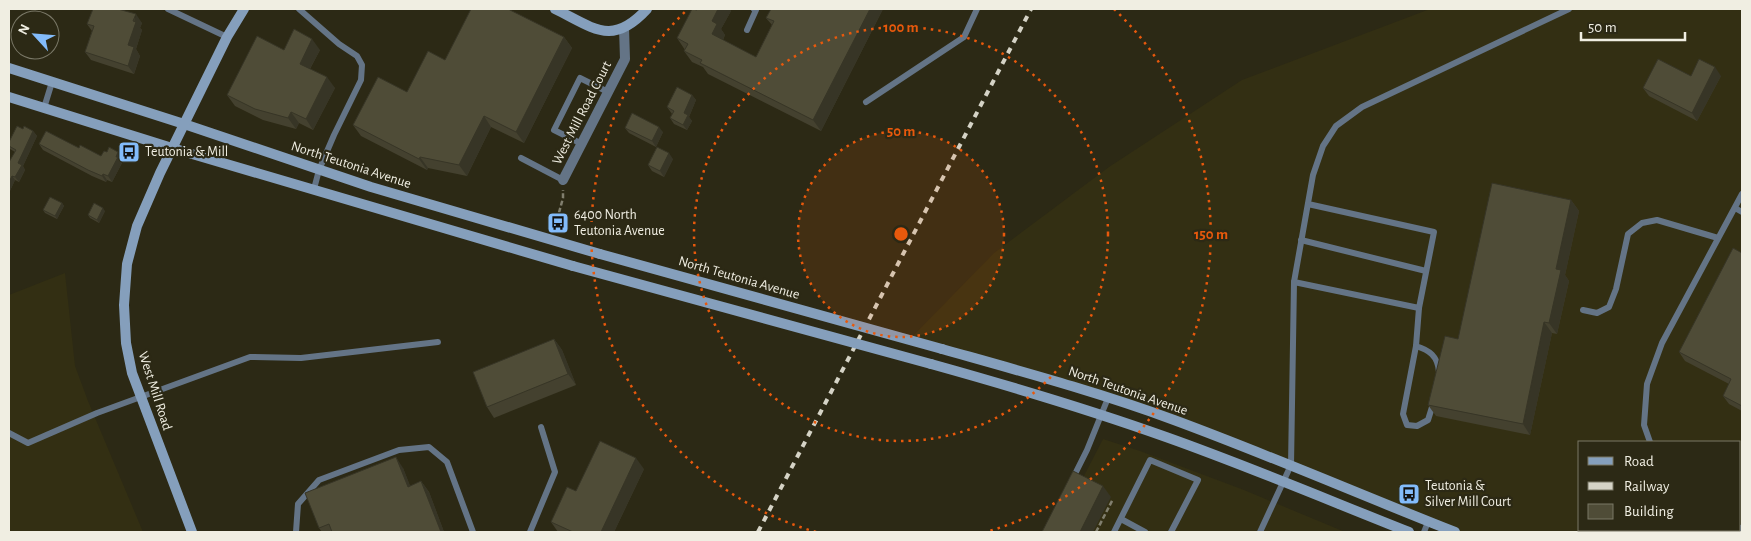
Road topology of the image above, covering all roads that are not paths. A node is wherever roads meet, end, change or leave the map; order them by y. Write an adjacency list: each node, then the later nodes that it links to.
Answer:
1 (168, 9): 11 (lane)
2 (244, 9): 11 (main road, West Mill Road)
3 (299, 9): 22 (lane)
4 (556, 9): 9 (main road)
5 (647, 9): 9 (main road)
6 (754, 9): 10 (lane)
7 (977, 9): 16 (lane)
8 (1569, 9): 26 (lane)
9 (624, 28): 14 (street, West Mill Road Court)
10 (747, 30)
11 (228, 37): 18 (main road, West Mill Road)
12 (9, 68): 13 (main road, North Teutonia Avenue)
13 (52, 82): 17 (lane); 18 (main road, North Teutonia Avenue)
14 (608, 92): 19 (street, West Mill Road Court); 19 (lane)
15 (9, 97): 17 (main road)
16 (866, 102)
17 (44, 108): 20 (main road)
18 (184, 124): 20 (main road, West Mill Road); 22 (main road, North Teutonia Avenue)
19 (582, 144): 23 (street, West Mill Road Court)
20 (172, 148): 24 (main road); 39 (main road, West Mill Road)
21 (521, 158): 23 (lane)
22 (319, 170): 24 (lane); 40 (main road, North Teutonia Avenue, bridge)
23 (564, 180)
24 (314, 189): 41 (main road, bridge)
25 (1742, 194): 27 (lane)
26 (1308, 204): 30 (lane); 31 (lane)
27 (1735, 208): 28 (lane); 29 (lane)
28 (1742, 212)
29 (1718, 238): 34 (lane); 44 (lane)
30 (1302, 240): 31 (lane); 32 (lane)
31 (1426, 271): 33 (lane)
32 (1294, 282): 33 (lane); 45 (lane)
33 (1419, 308): 36 (lane)
34 (1583, 310)
35 (438, 342): 39 (lane)
36 (1416, 346): 37 (lane); 38 (lane)
37 (1438, 378)
38 (1435, 394)
39 (141, 398): 43 (lane); 50 (main road, West Mill Road)
40 (1108, 398): 41 (lane); 45 (main road, North Teutonia Avenue)
41 (1101, 414): 46 (main road); 47 (lane)
42 (541, 427): 53 (lane)
43 (9, 433)
44 (1650, 441)
45 (1291, 465): 46 (lane); 49 (main road, North Teutonia Avenue)
46 (1283, 481): 57 (lane); 58 (main road)
47 (1071, 483)
48 (1121, 519): 54 (lane); 55 (lane); 56 (lane)
49 (1428, 522): 59 (lane); 60 (main road, North Teutonia Avenue)
50 (192, 532)
51 (296, 532): 52 (lane)
52 (473, 532)
53 (530, 532)
54 (1114, 532)
55 (1145, 532)
56 (1171, 532)
57 (1260, 532)
58 (1409, 532)
59 (1424, 532)
60 (1455, 532)

